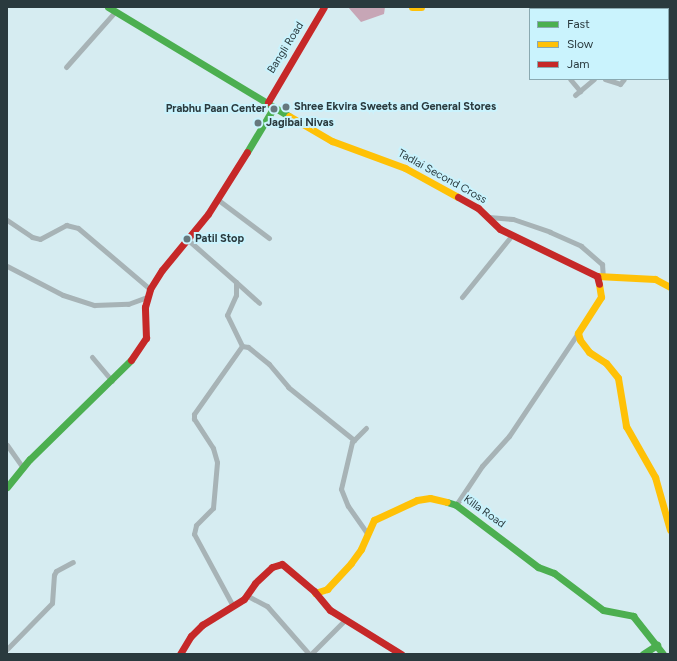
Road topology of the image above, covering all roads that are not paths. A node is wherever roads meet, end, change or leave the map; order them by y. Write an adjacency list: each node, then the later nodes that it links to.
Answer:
1 (108, 7): 5 (street, Tadlai Second Cross)
2 (324, 7): 11 (street, Bangli Road)
3 (412, 7): 4 (street)
4 (421, 7)
5 (114, 13): 6 (street); 11 (street, Tadlai Second Cross)
6 (66, 67)
7 (571, 80): 8 (street)
8 (593, 80)
9 (607, 80): 10 (street)
10 (623, 80)
11 (271, 104): 12 (street, Bangli Road); 13 (street, Tadlai Second Cross)
12 (217, 199): 16 (street); 17 (street, Bangli Road)
13 (489, 218): 15 (street, Tadlai Second Cross); 21 (street)
14 (7, 220): 24 (street)
15 (512, 235): 21 (street, Tadlai Second Cross); 26 (street)
16 (269, 238)
17 (187, 239): 22 (street); 24 (street, Bangli Road)
18 (7, 266): 19 (street)
19 (13, 268): 20 (street); 25 (street)
20 (7, 271)
21 (600, 277): 23 (street, Tadlai Second Cross); 28 (street)
22 (236, 282): 27 (street); 29 (street)
23 (670, 287)
24 (150, 289): 25 (street, Bangli Road)
25 (147, 297): 31 (street, Bangli Road)
26 (462, 297)
27 (259, 303)
28 (578, 333): 37 (street); 38 (street)
29 (242, 346): 33 (street); 43 (street)
30 (92, 357): 31 (street)
31 (112, 381): 35 (street, Bangli Road)
32 (366, 428): 33 (street)
33 (354, 440): 39 (street)
34 (7, 445): 35 (street)
35 (23, 468): 36 (street, Bangli Road)
36 (7, 487)
37 (456, 505): 39 (street, Killa Road); 45 (street, Killa Road)
38 (670, 530)
39 (366, 533): 41 (street, Killa Road)
40 (73, 562): 46 (street)
41 (315, 593): 42 (street); 44 (street)
42 (246, 595): 43 (street); 48 (street)
43 (233, 606): 47 (street)
44 (346, 619): 48 (street); 49 (street)
45 (657, 645): 50 (street); 51 (street, Killa Road)
46 (7, 649)
47 (180, 654)
48 (310, 654)
49 (402, 654)
50 (643, 654)
51 (663, 654)

